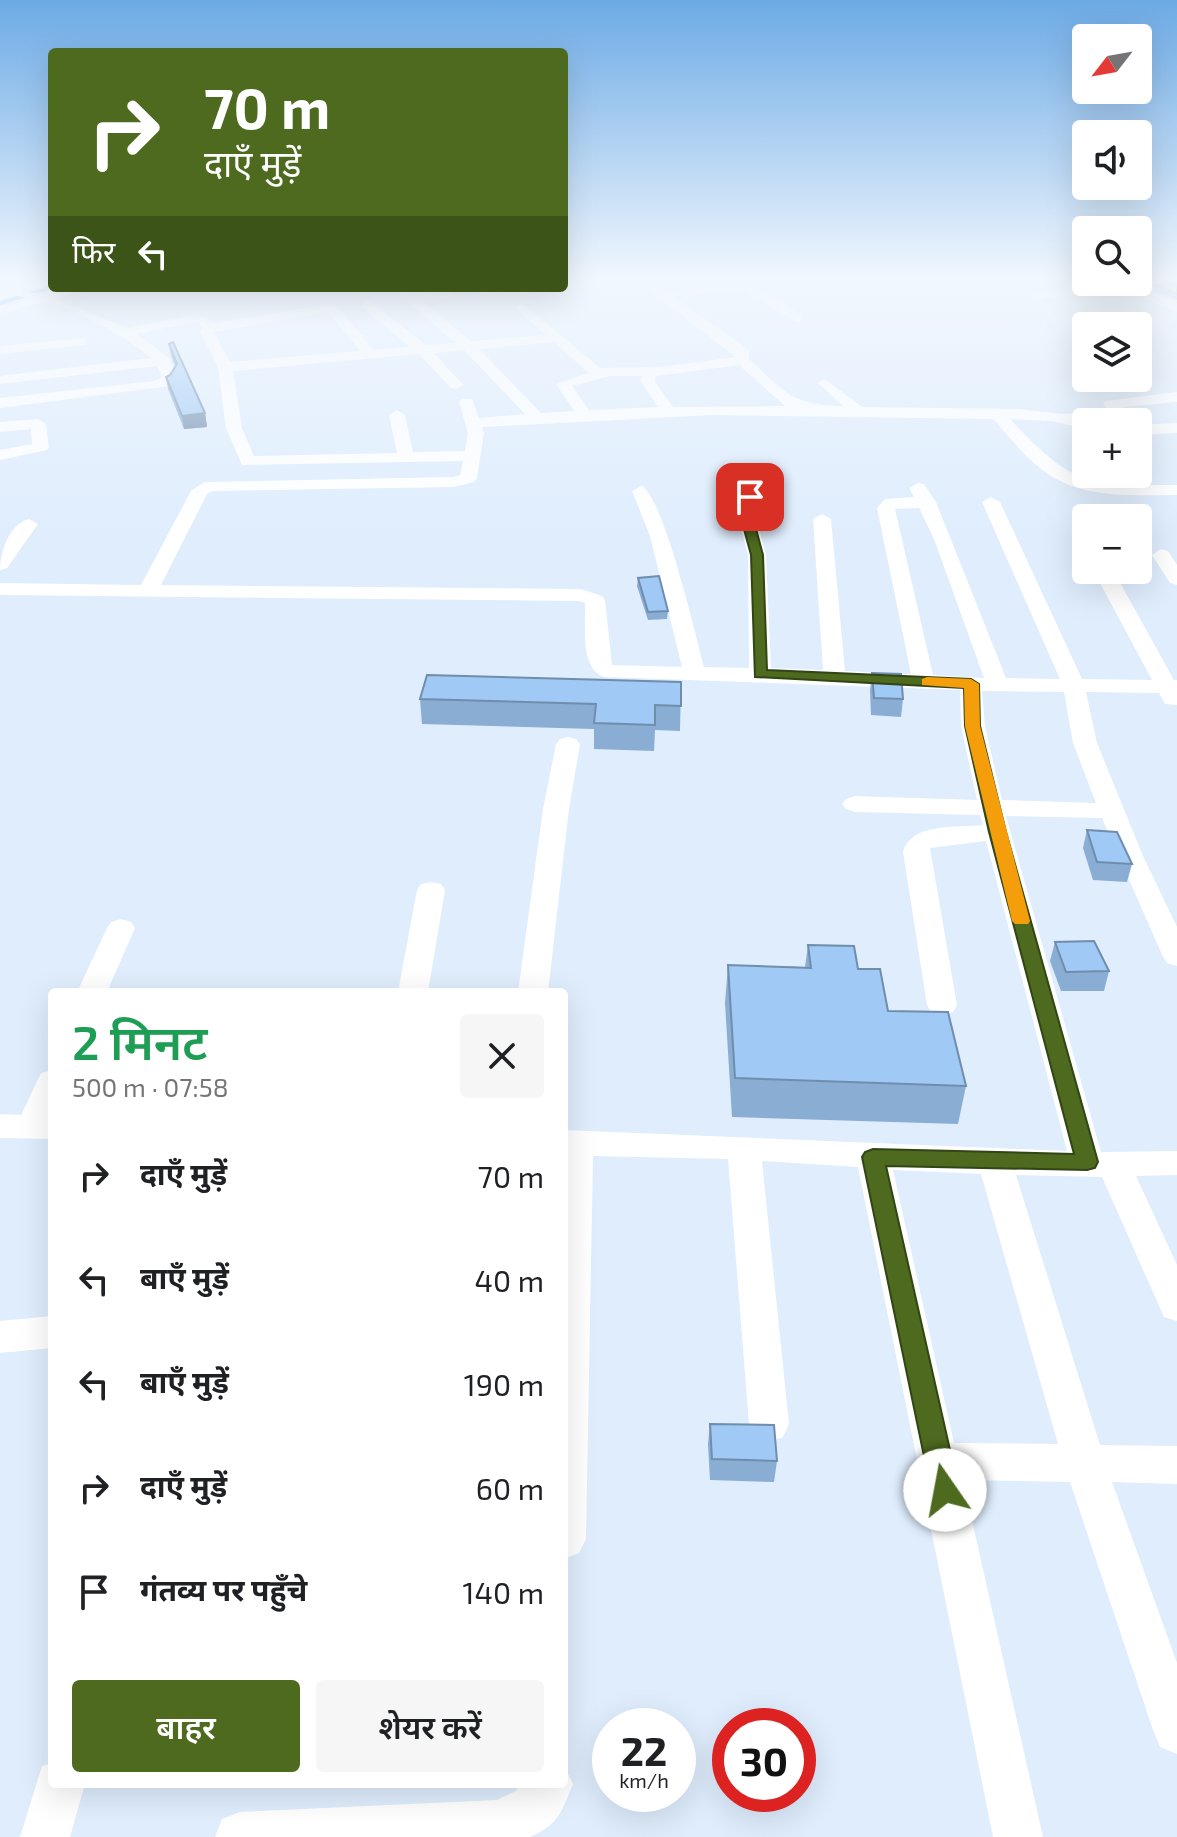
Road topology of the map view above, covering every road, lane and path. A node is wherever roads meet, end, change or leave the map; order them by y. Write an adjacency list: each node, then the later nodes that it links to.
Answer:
1 (150, 363): 12 (street)
2 (165, 363): 17 (street)
3 (223, 363): 10 (street)
4 (277, 363): 10 (street)
5 (427, 363): 16 (street)
6 (484, 363): 27 (street)
7 (585, 363): 13 (street)
8 (721, 363): 11 (street)
9 (745, 363): 21 (street)
10 (225, 367): 35 (street)
11 (657, 371): 13 (street); 22 (street)
12 (66, 373): 14 (street); 17 (street)
13 (604, 374): 25 (street)
14 (0, 380)
15 (825, 383): 23 (street)
16 (456, 385)
17 (74, 394): 20 (street)
18 (1177, 397): 28 (street)
19 (467, 402): 30 (street)
20 (0, 403)
21 (819, 411): 22 (street); 23 (street)
22 (669, 412): 25 (street)
23 (859, 412): 26 (street)
24 (397, 415): 35 (street)
25 (585, 415): 27 (street)
26 (999, 416): 28 (street); 38 (street)
27 (536, 417): 30 (street)
28 (1060, 417): 29 (street)
29 (1072, 420)
30 (475, 423): 36 (street)
31 (0, 427): 34 (street)
32 (1177, 428): 33 (street)
33 (1152, 429)
34 (0, 455)
35 (406, 456): 36 (street)
36 (472, 456): 49 (street)
37 (1152, 479): 38 (street)
38 (1170, 490)
39 (641, 491): 50 (street)
40 (750, 497): 51 (street)
41 (991, 502): 55 (street)
42 (822, 519): 52 (street)
43 (29, 524): 45 (street)
44 (1161, 555): 46 (street)
45 (0, 564)
46 (1177, 579)
47 (1111, 584): 56 (street)
48 (0, 589): 49 (street)
49 (148, 590): 50 (street)
50 (695, 673): 51 (street)
51 (760, 674): 52 (street)
52 (834, 676): 53 (street)
53 (923, 681): 54 (street); 54 (street)
54 (984, 684): 55 (street); 60 (street)
55 (1074, 686): 56 (street); 59 (street)
56 (1174, 694)
57 (568, 744): 66 (street)
58 (855, 804): 60 (street)
59 (1112, 811): 60 (street); 63 (street)
60 (994, 819): 67 (street); 75 (street)
61 (431, 890): 65 (street)
62 (121, 928): 64 (street)
63 (1177, 957)
64 (94, 988)
65 (414, 988)
66 (534, 988)
67 (942, 1005)
68 (48, 1089): 69 (street)
69 (28, 1127)
70 (570, 1142): 71 (street); 76 (street)
71 (744, 1148): 72 (street); 80 (street)
72 (873, 1157): 73 (street); 81 (street)
73 (995, 1162): 75 (street); 82 (street)
74 (1177, 1163): 75 (street)
75 (1100, 1164): 77 (street)
76 (568, 1274)
77 (1177, 1306)
78 (48, 1332): 79 (street)
79 (0, 1337)
80 (769, 1424)
81 (939, 1461): 82 (street); 89 (street)
82 (1085, 1465): 83 (street); 84 (street)
83 (1177, 1465)
84 (1177, 1730)
85 (59, 1788): 87 (street)
86 (546, 1788): 88 (street)
87 (45, 1837)
88 (240, 1837)
89 (1018, 1837)

